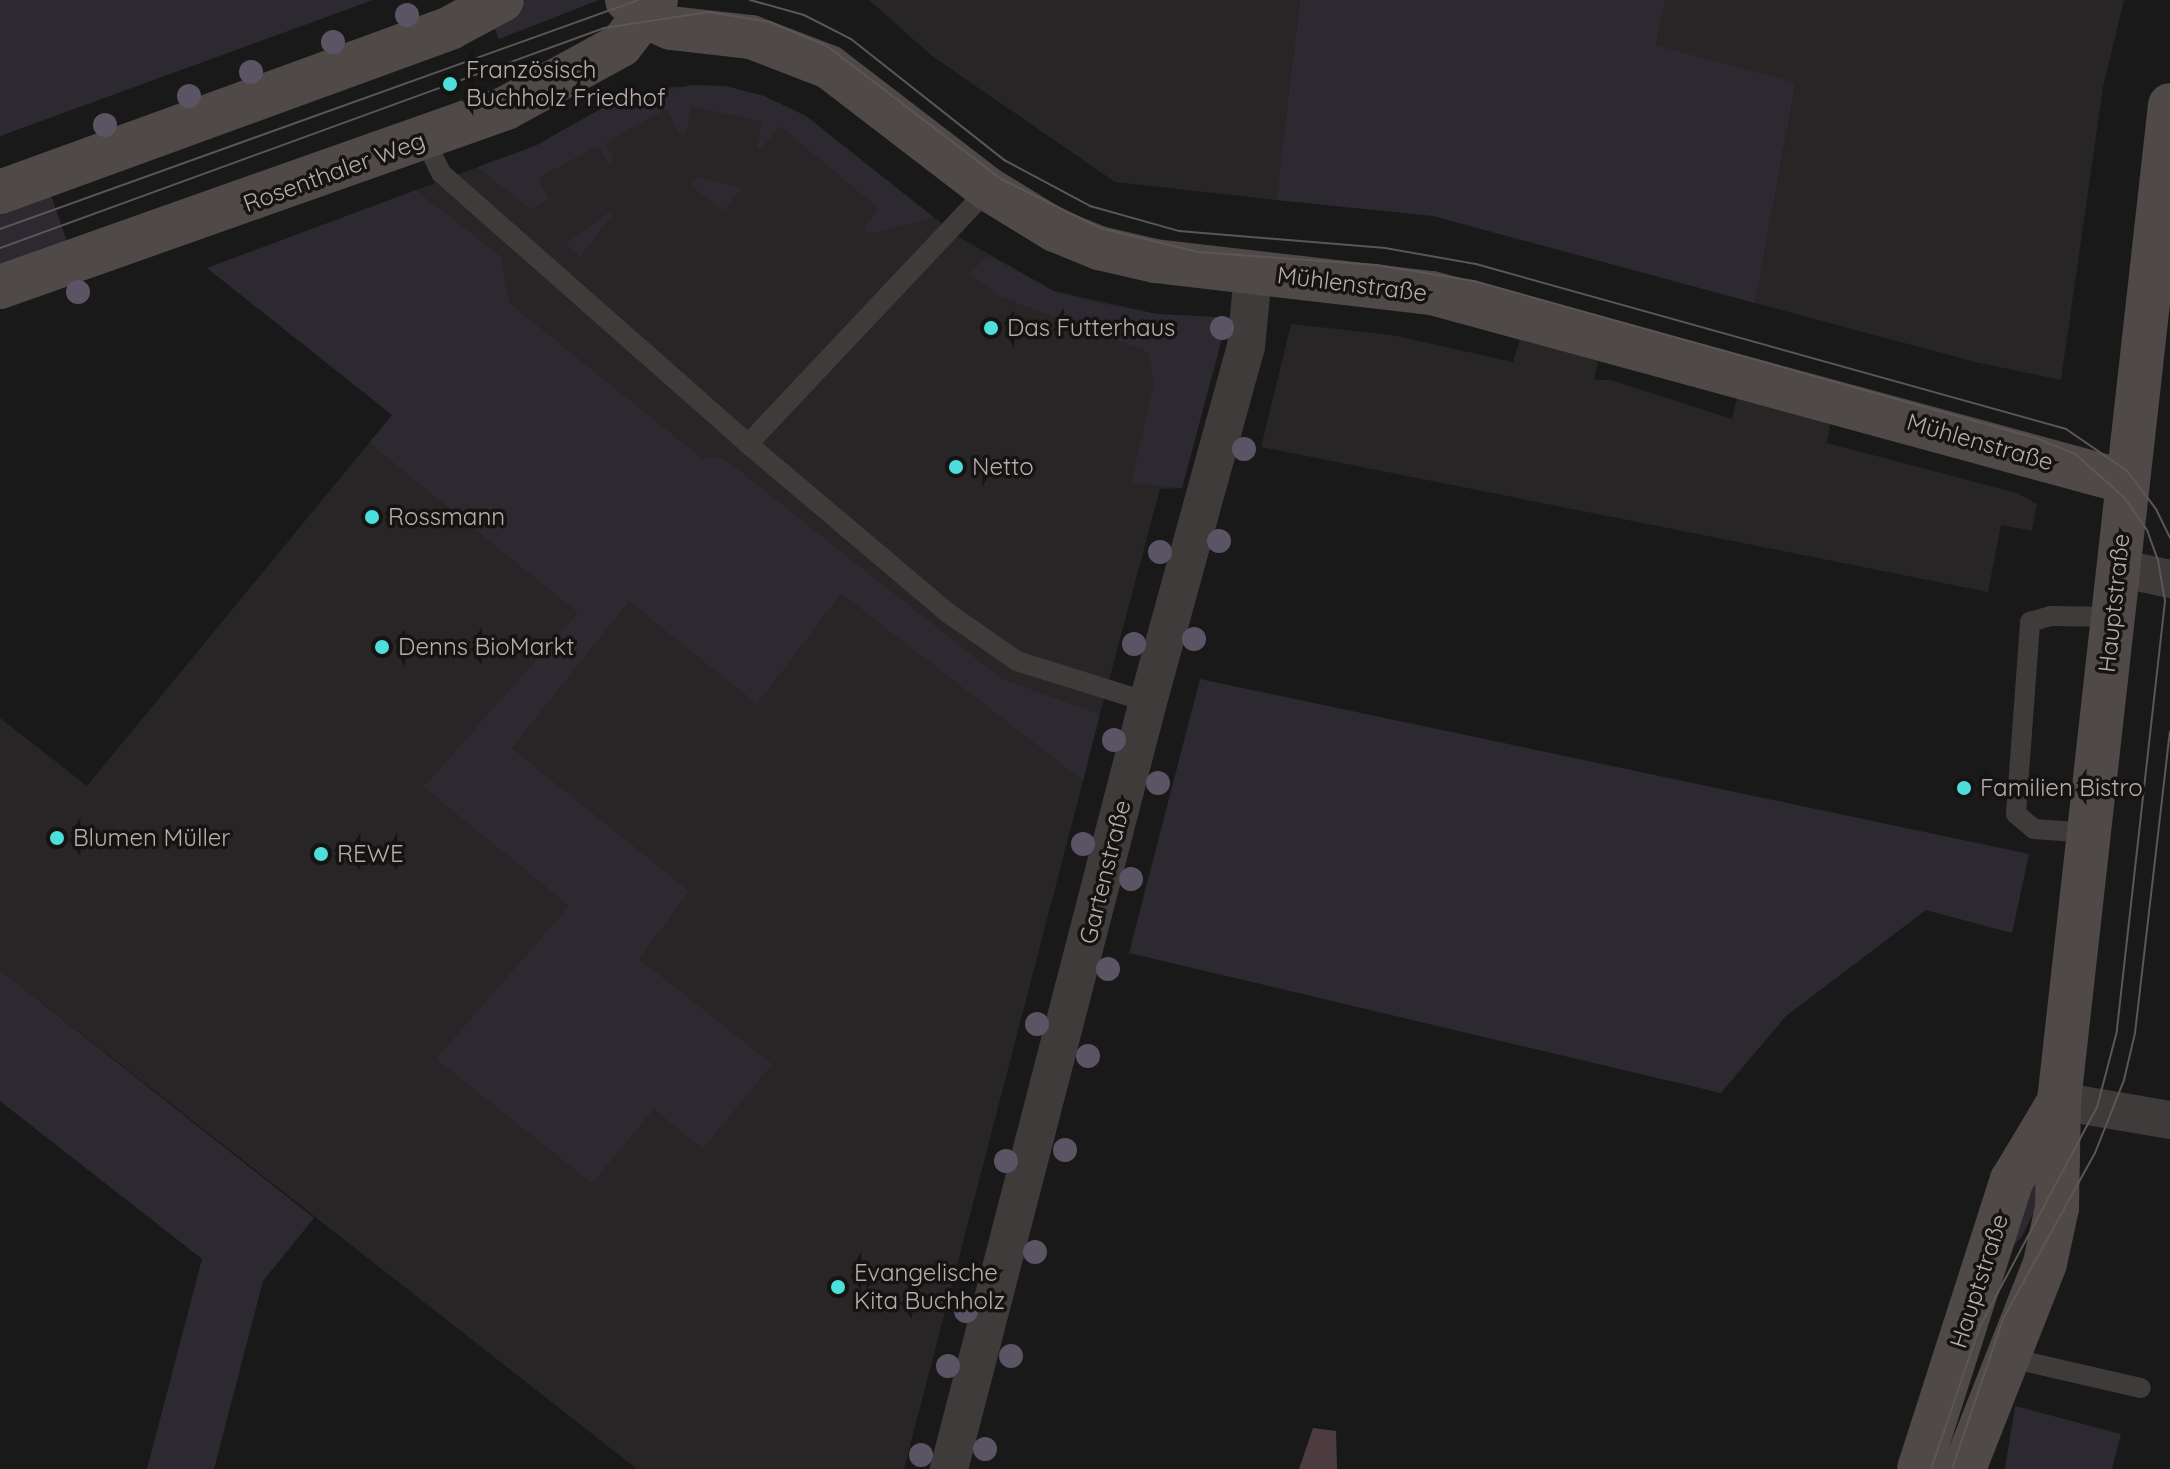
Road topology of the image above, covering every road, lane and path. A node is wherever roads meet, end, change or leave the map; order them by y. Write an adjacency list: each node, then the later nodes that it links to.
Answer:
1 (502, 0): 6 (main road)
2 (643, 6): 4 (main road, Rosenthaler Weg); 5 (main road, Mühlenstraße)
3 (2170, 105): 10 (main road, Hauptstraße)
4 (425, 140): 8 (main road, Rosenthaler Weg); 9 (lane)
5 (988, 189): 7 (main road, Mühlenstraße); 9 (lane)
6 (0, 192)
7 (1253, 274): 10 (main road, Mühlenstraße); 14 (street, Gartenstraße)
8 (0, 287)
9 (748, 444): 14 (lane)
10 (2126, 482): 11 (main road, Hauptstraße)
11 (2118, 568): 12 (street); 13 (main road, Hauptstraße)
12 (2170, 579)
13 (2112, 617): 15 (main road, Hauptstraße); 15 (lane)
14 (1148, 702): 20 (street, Gartenstraße)
15 (2089, 833): 16 (main road, Hauptstraße)
16 (2059, 1101): 17 (street); 18 (main road, Hauptstraße); 21 (main road, Hauptstraße)
17 (2170, 1120)
18 (2010, 1358): 19 (lane); 22 (main road, Hauptstraße)
19 (2141, 1388)
20 (949, 1469)
21 (1919, 1469)
22 (1964, 1469)

